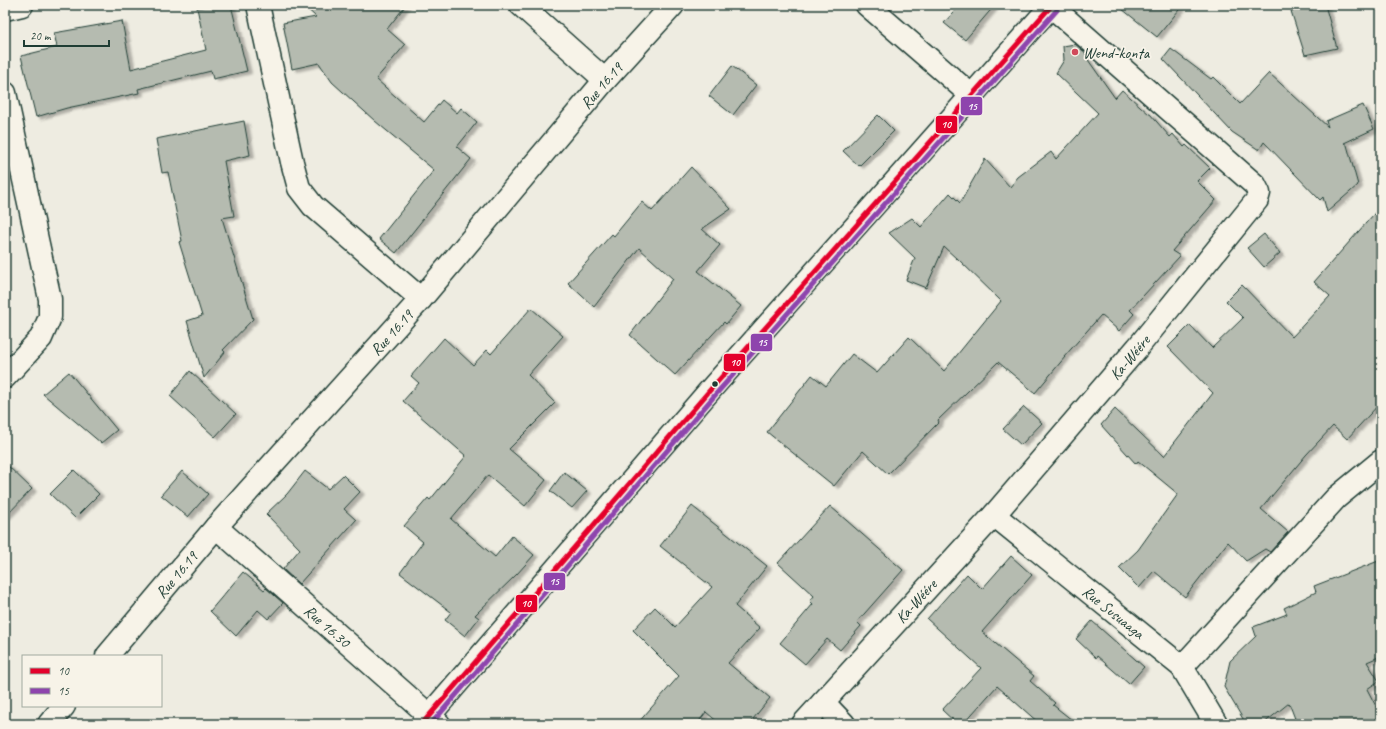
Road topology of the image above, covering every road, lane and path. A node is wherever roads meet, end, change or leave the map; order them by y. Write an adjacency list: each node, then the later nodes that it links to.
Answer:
1 (22, 5): 7 (street)
2 (258, 5): 11 (street)
3 (521, 5): 8 (street)
4 (673, 5): 8 (street, Rue 16.19)
5 (867, 5): 10 (street)
6 (1051, 5): 10 (street); 14 (street, Ka-Wéére)
7 (5, 9)
8 (606, 80): 11 (street, Rue 16.19)
9 (5, 93): 12 (street)
10 (972, 95): 20 (street)
11 (421, 299): 15 (street, Rue 16.19)
12 (5, 377)
13 (1381, 461): 17 (street)
14 (994, 515): 17 (street, Rue Susuaaga); 18 (street, Ka-Wéére)
15 (216, 527): 16 (street, Rue 16.19); 20 (street, Rue 16.30)
16 (107, 655)
17 (1182, 667): 24 (street, Rue Susuaaga)
18 (823, 702): 22 (street, Ka-Wéére); 23 (street)
19 (63, 707): 21 (street)
20 (430, 721)
21 (49, 724)
22 (803, 724)
23 (844, 724)
24 (1216, 724)

